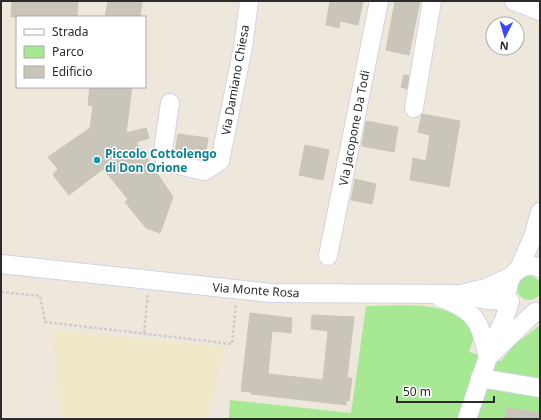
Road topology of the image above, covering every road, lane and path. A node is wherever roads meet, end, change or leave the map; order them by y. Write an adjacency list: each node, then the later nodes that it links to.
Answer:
1 (249, 1): 6 (street, Via Damiano Chiesa)
2 (379, 1): 10 (street, Via Jacopone Da Todi)
3 (432, 1): 7 (street)
4 (514, 1): 5 (street)
5 (540, 11)
6 (170, 103)
7 (414, 108)
8 (540, 212): 9 (street)
9 (534, 234): 11 (street); 14 (street)
10 (328, 256)
11 (540, 259)
12 (1, 264): 15 (street, Via Monte Rosa)
13 (540, 268): 14 (street)
14 (515, 273): 18 (street, Via Monte Rosa); 20 (street)
15 (150, 281): 17 (street, Via Monte Rosa); 22 (path)
16 (1, 292): 22 (path)
17 (423, 293): 18 (street, Via Monte Rosa); 23 (street)
18 (461, 294): 20 (street)
19 (236, 298): 22 (path)
20 (510, 301): 21 (street); 23 (street)
21 (538, 311): 23 (street)
22 (144, 333)
23 (488, 357): 24 (street)
24 (480, 378): 25 (street); 26 (street)
25 (540, 388)
26 (466, 419)

